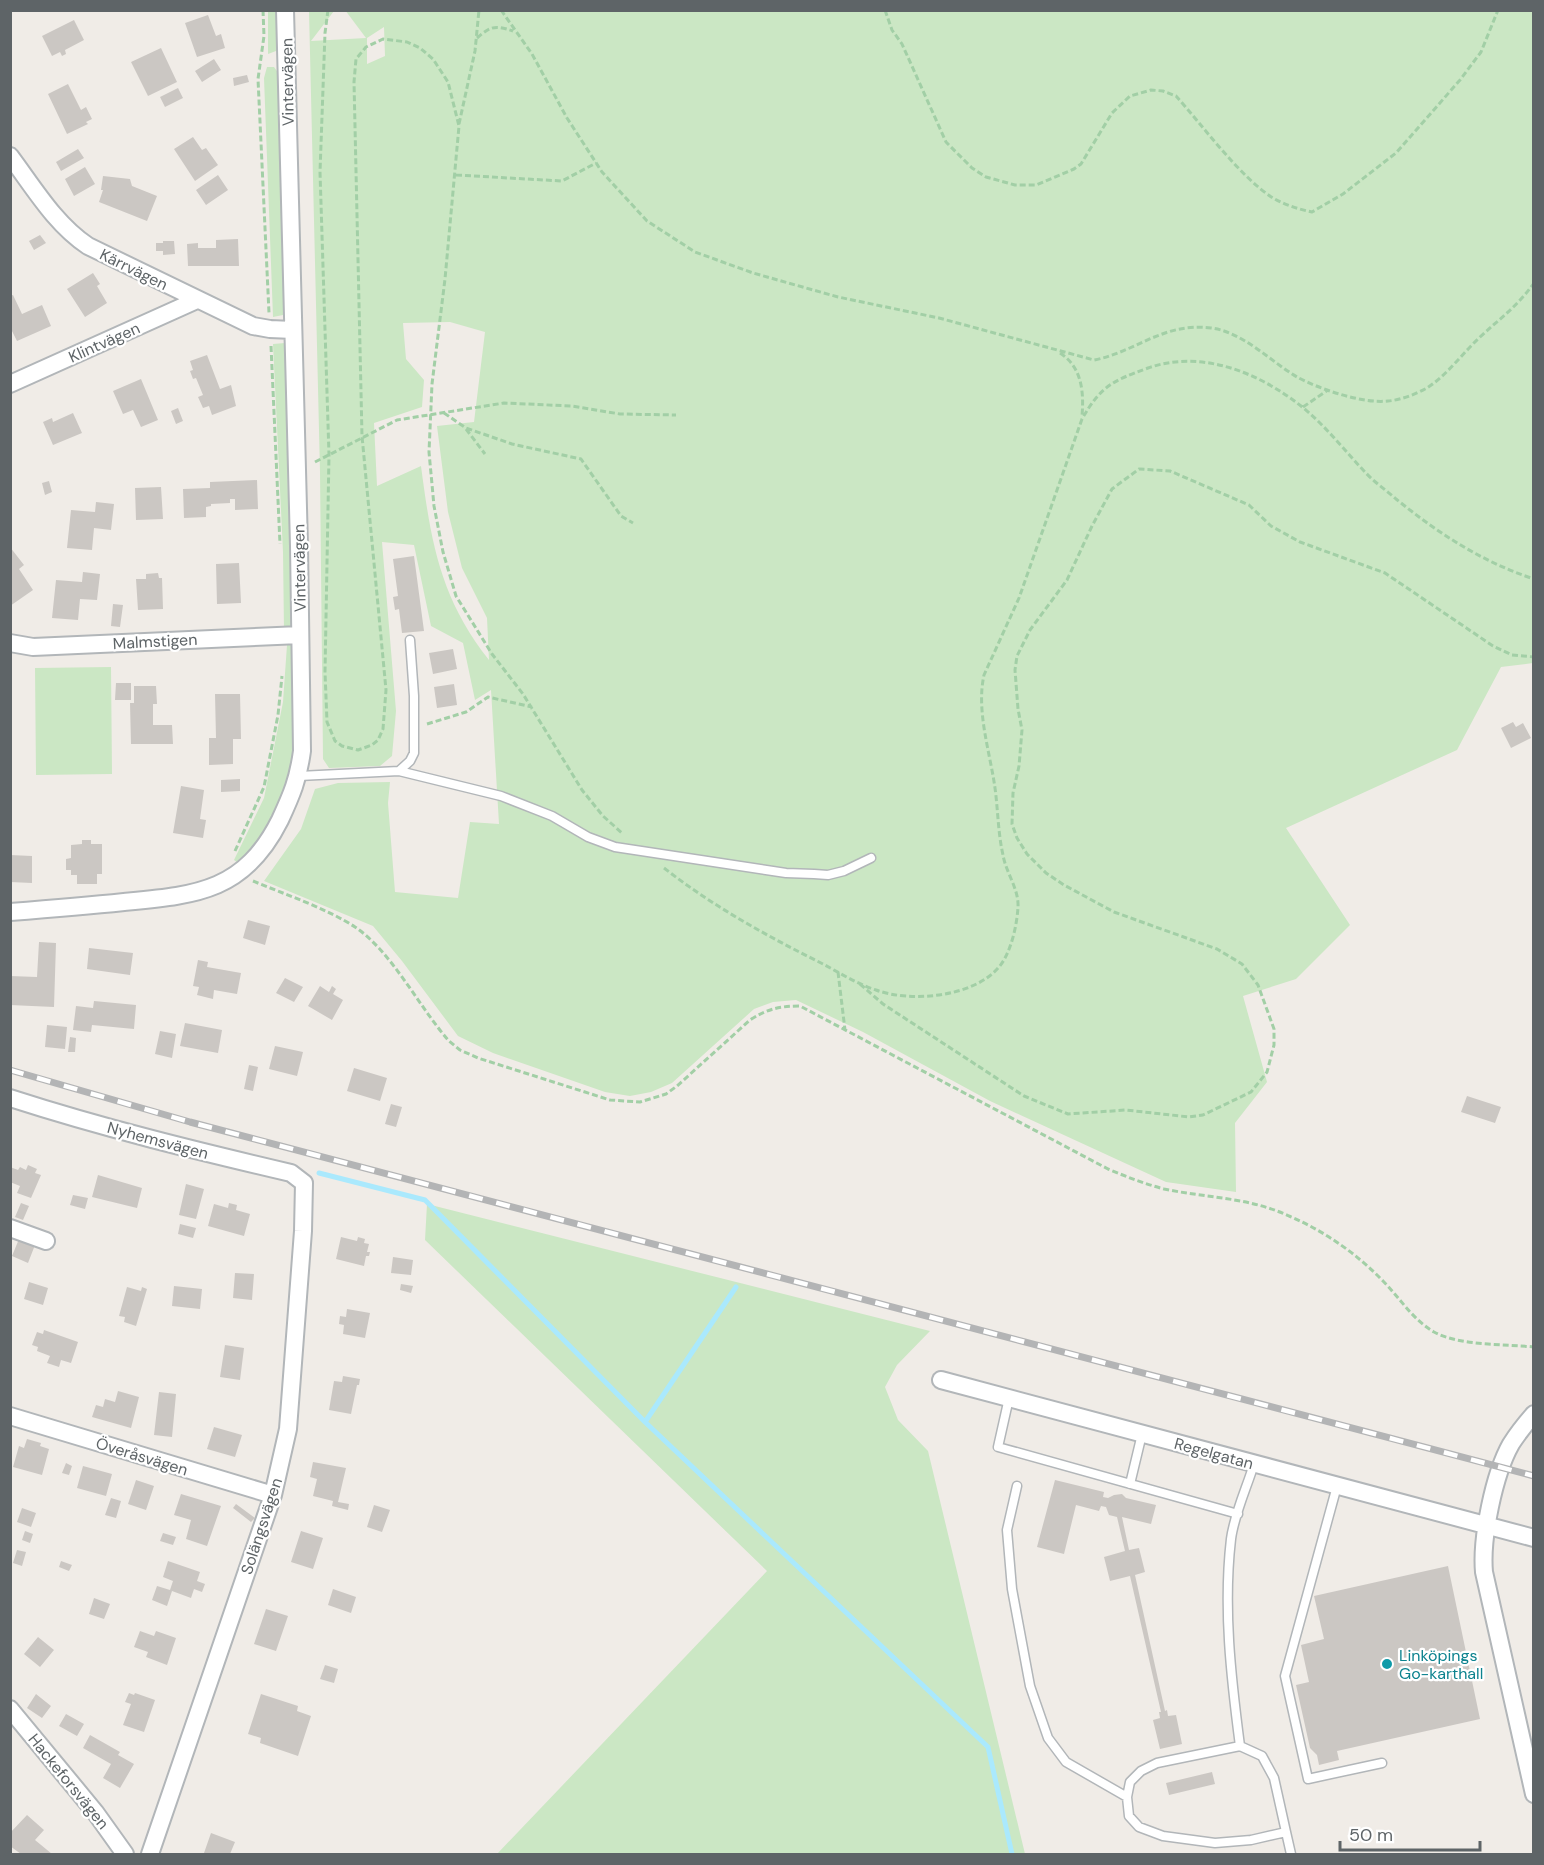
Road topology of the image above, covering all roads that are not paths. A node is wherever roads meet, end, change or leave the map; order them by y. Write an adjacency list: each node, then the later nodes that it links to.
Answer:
1 (285, 10): 4 (street, Vintervägen)
2 (10, 156): 3 (street, Kärrvägen)
3 (197, 300): 4 (street, Kärrvägen); 5 (street, Klintvägen)
4 (292, 330): 6 (street, Vintervägen)
5 (10, 384)
6 (300, 635): 8 (street, Malmstigen); 10 (street, Vintervägen)
7 (410, 640): 9 (lane)
8 (10, 643)
9 (399, 771): 10 (lane); 11 (lane)
10 (299, 776): 12 (street, Vintervägen)
11 (871, 858)
12 (10, 912)
13 (10, 1098): 14 (street, Nyhemsvägen)
14 (304, 1183): 26 (street, Solängsvägen)
15 (10, 1228): 16 (street)
16 (46, 1241)
17 (941, 1380): 18 (street, Regelgatan)
18 (1009, 1398): 21 (street, Regelgatan); 23 (lane)
19 (1533, 1414): 28 (street)
20 (10, 1416): 26 (street, Överåsvägen)
21 (1142, 1434): 22 (street, Regelgatan); 23 (lane)
22 (1254, 1464): 25 (street, Regelgatan); 27 (lane)
23 (1130, 1484): 27 (lane)
24 (1017, 1486): 35 (lane)
25 (1337, 1486): 28 (street, Regelgatan); 33 (lane)
26 (273, 1495): 38 (street, Solängsvägen)
27 (1238, 1514): 32 (lane)
28 (1487, 1526): 29 (street, Regelgatan); 31 (street)
29 (1533, 1538)
30 (10, 1709): 37 (street, Hackeforsvägen)
31 (1527, 1737): 34 (street)
32 (1240, 1746): 35 (lane); 36 (lane)
33 (1382, 1763)
34 (1533, 1794)
35 (1127, 1797): 36 (lane)
36 (1286, 1832): 39 (lane)
37 (124, 1854)
38 (150, 1854)
39 (1291, 1854)

